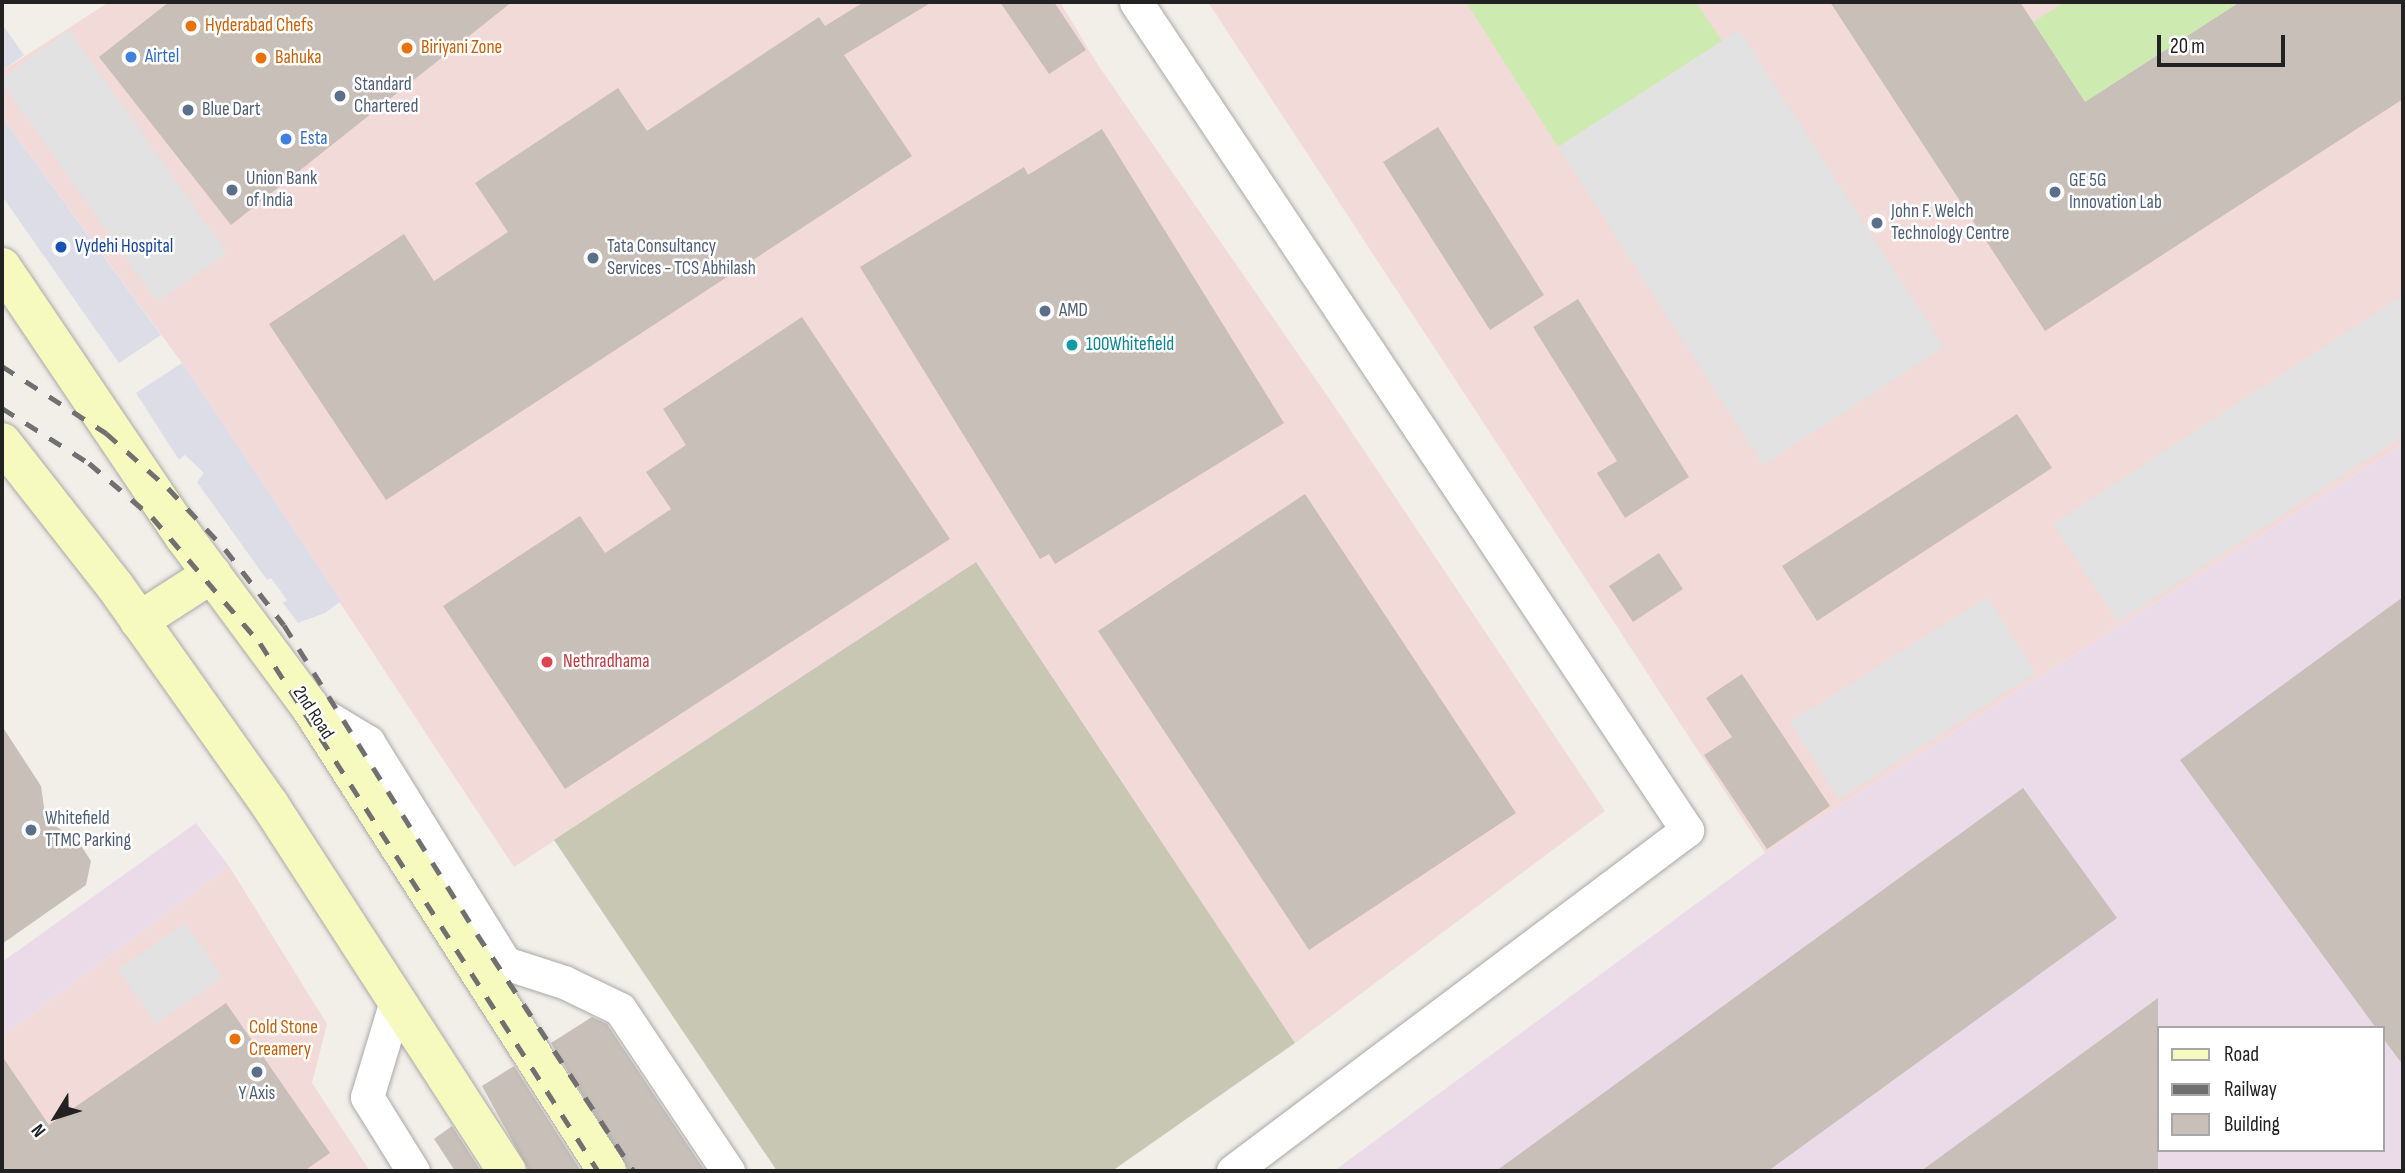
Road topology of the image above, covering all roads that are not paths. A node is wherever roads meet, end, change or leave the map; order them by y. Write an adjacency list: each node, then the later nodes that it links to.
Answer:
1 (1136, 2): 12 (street)
2 (2, 267): 4 (main road, 2nd Road)
3 (2, 442): 5 (main road)
4 (212, 574): 5 (main road); 6 (main road, 2nd Road)
5 (139, 621): 7 (main road)
6 (310, 707): 10 (main road, 2nd Road); 11 (street)
7 (396, 1001): 8 (street); 9 (main road)
8 (413, 1171)
9 (506, 1171)
10 (607, 1171)
11 (728, 1171)
12 (1233, 1171)

